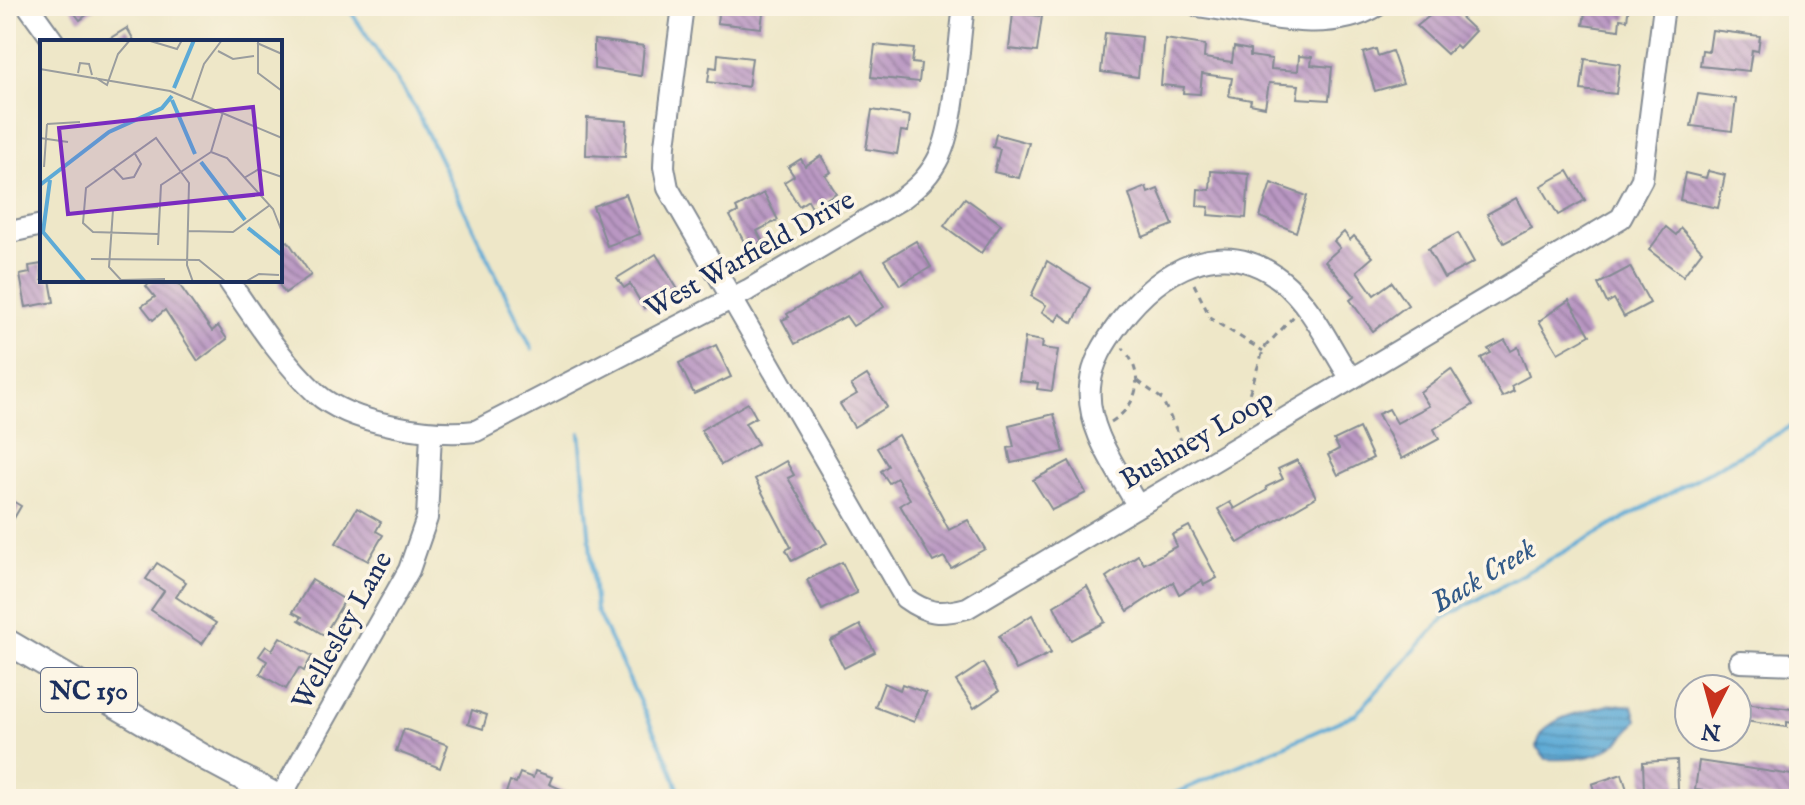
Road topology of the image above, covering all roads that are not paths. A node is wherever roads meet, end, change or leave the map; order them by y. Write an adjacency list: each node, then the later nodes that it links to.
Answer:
1 (28, 6): 7 (street)
2 (683, 6): 11 (street, Bushney Loop)
3 (964, 6): 11 (street, West Warfield Drive)
4 (1198, 6): 5 (street)
5 (1377, 6)
6 (1664, 6): 12 (street, Bushney Loop)
7 (53, 40)
8 (40, 225): 9 (street)
9 (6, 233)
10 (229, 282): 13 (street, West Warfield Drive)
11 (731, 299): 13 (street, West Warfield Drive); 14 (street, Bushney Loop)
12 (1351, 379): 14 (street, Bushney Loop); 14 (street)
13 (431, 433): 18 (street, Wellesley Lane)
14 (1137, 505)
15 (6, 641): 18 (main road, NC 150)
16 (1740, 662): 17 (street)
17 (1799, 664)
18 (281, 799)

